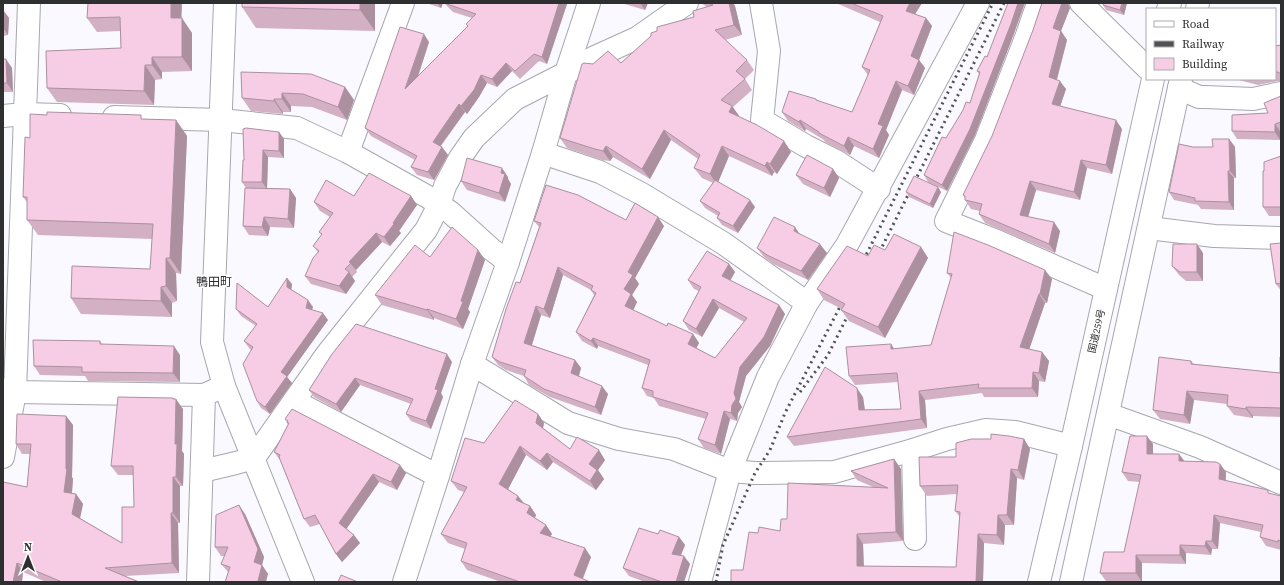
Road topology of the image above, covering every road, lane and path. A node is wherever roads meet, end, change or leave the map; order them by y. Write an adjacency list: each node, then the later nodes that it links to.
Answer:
1 (29, 3): 15 (main road)
2 (225, 3): 17 (main road)
3 (402, 3): 18 (main road)
4 (589, 3): 11 (main road)
5 (687, 3): 11 (main road)
6 (761, 3): 20 (main road)
7 (978, 3): 20 (main road)
8 (1038, 3): 25 (main road)
9 (1080, 3): 10 (main road)
10 (1146, 67)
11 (566, 74): 19 (main road); 21 (main road)
12 (1153, 80): 25 (main road, 国道259号)
13 (1180, 83): 14 (main road); 22 (main road)
14 (1281, 93)
15 (25, 114): 16 (main road); 17 (main road); 29 (main road)
16 (3, 116)
17 (221, 120): 18 (main road); 28 (main road)
18 (348, 152): 21 (main road)
19 (543, 153): 24 (main road); 26 (main road)
20 (878, 189): 26 (main road)
21 (439, 205): 24 (main road); 31 (main road)
22 (1149, 228): 23 (main road); 32 (main road)
23 (1281, 238)
24 (508, 262): 27 (main road)
25 (1106, 289): 33 (main road, 国道259号)
26 (807, 302): 38 (main road)
27 (472, 364): 38 (main road); 39 (main road)
28 (224, 386): 30 (main road); 36 (main road)
29 (9, 391): 30 (main road); 35 (main road)
30 (204, 395): 37 (main road)
31 (294, 402): 36 (main road); 39 (main road)
32 (1108, 414): 40 (main road); 47 (main road)
33 (1071, 446): 34 (main road); 46 (main road, 国道259号)
34 (913, 450): 38 (main road); 41 (main road)
35 (3, 456)
36 (254, 458): 37 (main road); 43 (main road)
37 (202, 471): 42 (main road)
38 (730, 471): 45 (main road)
39 (438, 476): 44 (main road)
40 (1281, 483)
41 (915, 539)
42 (198, 582)
43 (303, 582)
44 (404, 582)
45 (700, 582)
46 (1038, 582)
47 (1071, 582)

